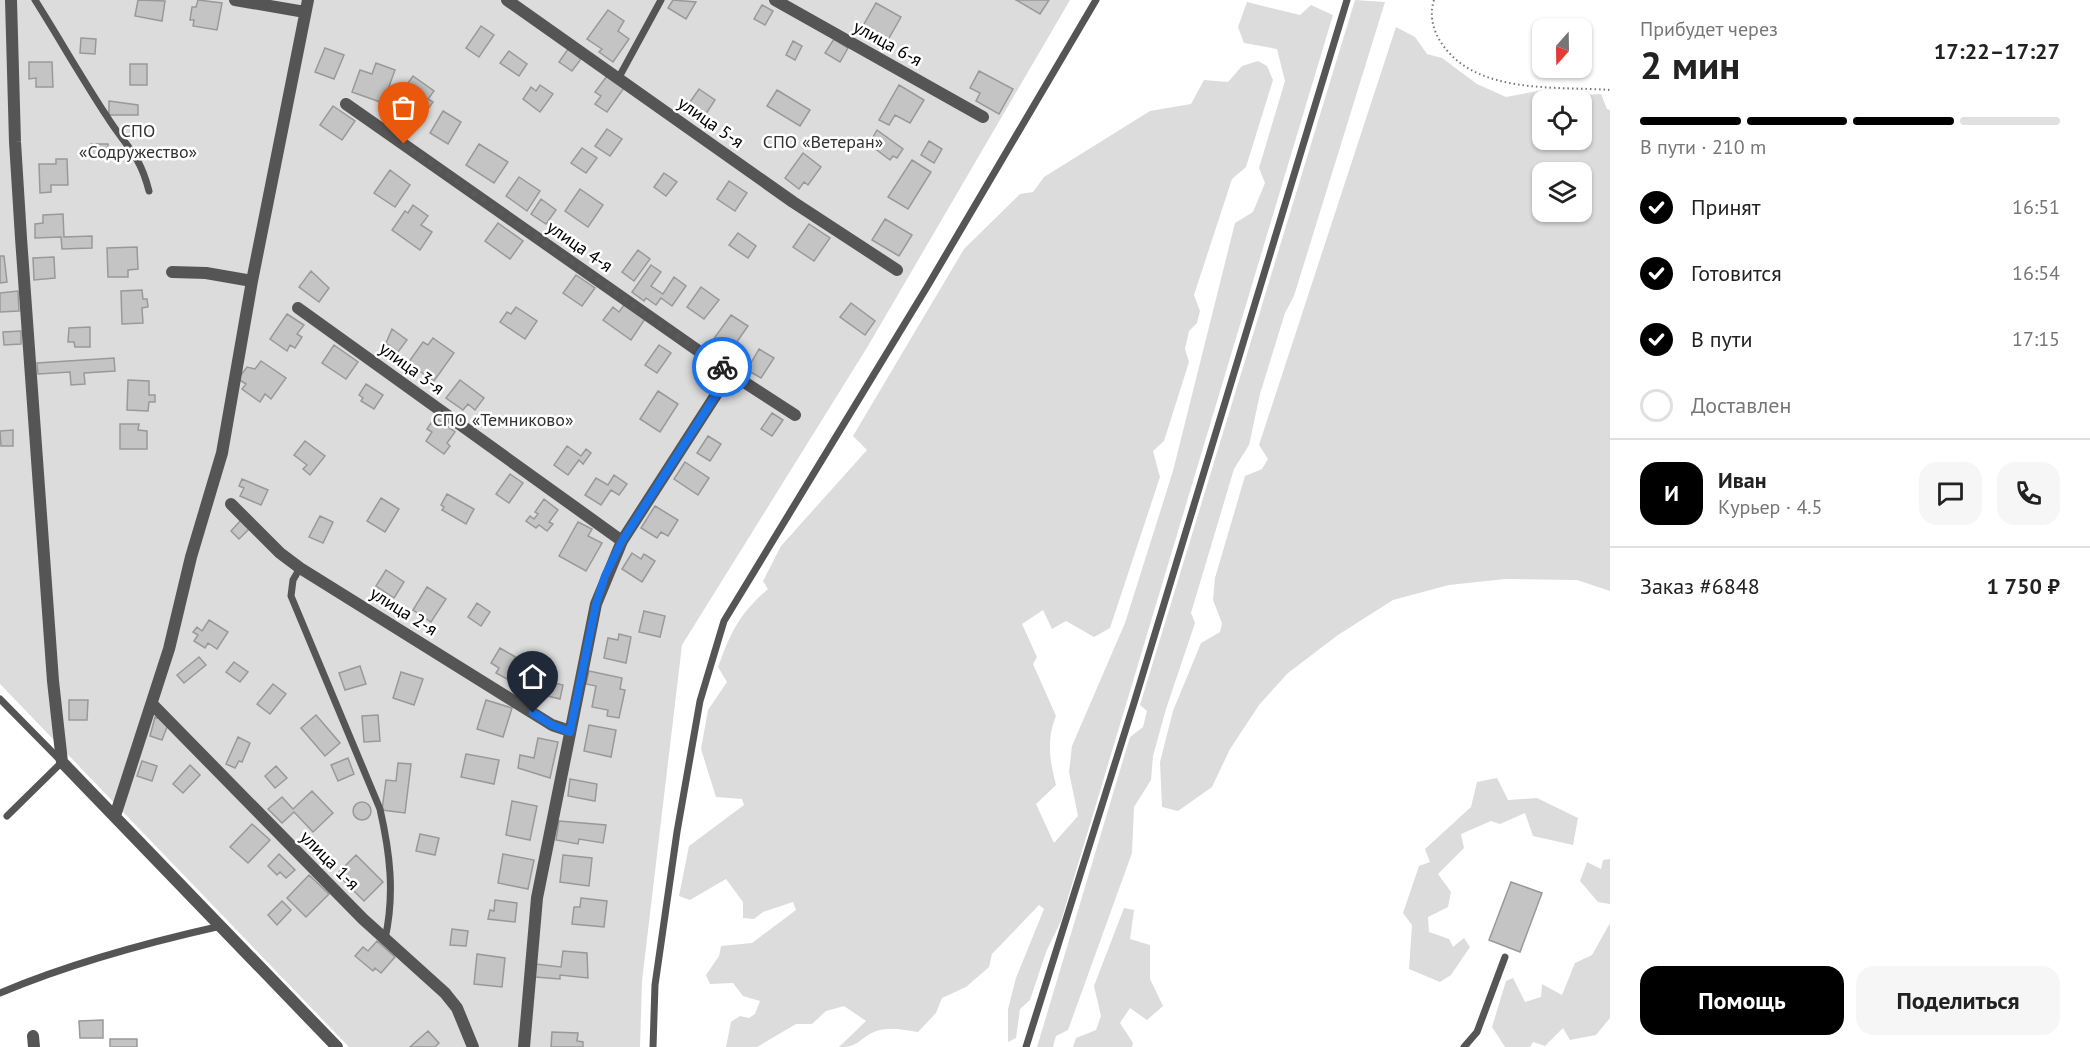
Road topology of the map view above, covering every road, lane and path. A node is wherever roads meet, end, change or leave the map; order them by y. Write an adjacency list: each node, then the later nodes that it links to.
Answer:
1 (11, 0): 28 (street)
2 (35, 0): 15 (lane)
3 (235, 0): 10 (street)
4 (507, 0): 11 (street, улица 5-я)
5 (661, 0): 11 (lane)
6 (775, 0): 14 (street, улица 6-я)
7 (1096, 0): 38 (lane)
8 (1347, 0): 39 (lane)
9 (1434, 0): 12 (path)
10 (306, 6): 18 (street)
11 (618, 79): 16 (street, улица 5-я)
12 (1610, 90)
13 (346, 104): 20 (street, улица 4-я)
14 (983, 117)
15 (149, 191)
16 (897, 270)
17 (172, 272): 18 (street)
18 (252, 281): 26 (street)
19 (298, 308): 23 (street, улица 3-я)
20 (730, 373): 21 (street, улица 4-я); 23 (street)
21 (795, 415)
22 (231, 504): 24 (street, улица 2-я)
23 (622, 541): 27 (street)
24 (300, 568): 27 (street, улица 2-я); 32 (lane)
25 (0, 699): 28 (lane)
26 (152, 704): 30 (street); 32 (street, улица 1-я)
27 (570, 732): 37 (street)
28 (62, 762): 29 (lane); 30 (street)
29 (7, 816)
30 (115, 816): 31 (street)
31 (222, 926): 34 (lane); 35 (street)
32 (385, 939): 36 (street, улица 1-я)
33 (1505, 957): 40 (lane)
34 (0, 993)
35 (337, 1047)
36 (473, 1047)
37 (524, 1047)
38 (653, 1047)
39 (1026, 1047)
40 (1464, 1047)

